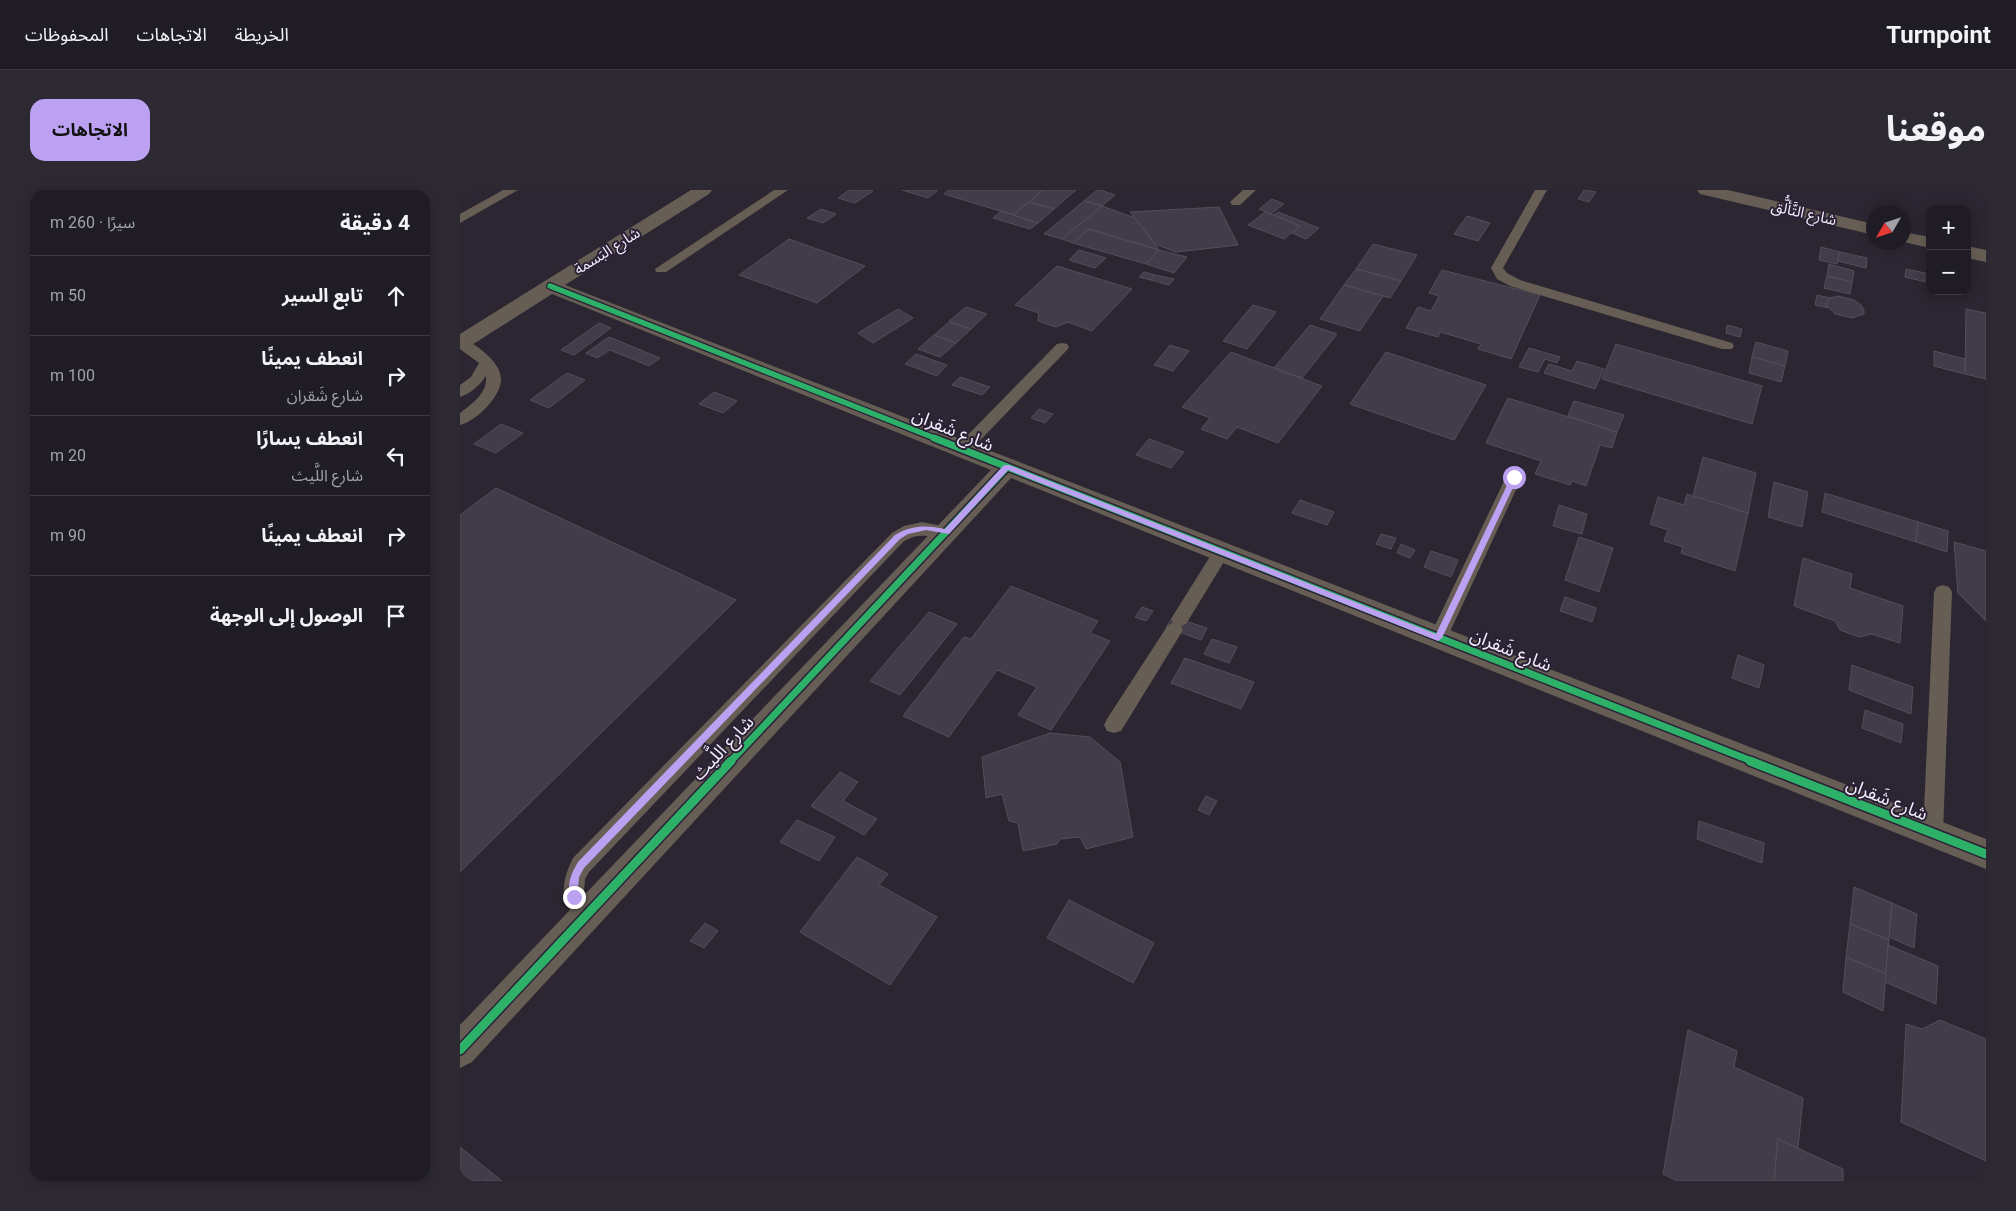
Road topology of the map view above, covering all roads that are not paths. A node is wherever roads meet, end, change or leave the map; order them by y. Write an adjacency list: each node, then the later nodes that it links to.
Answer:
1 (512, 190): 7 (lane)
2 (703, 190): 17 (street, شارع البَسمة)
3 (782, 190): 16 (lane)
4 (1250, 190): 8 (lane)
5 (1541, 190): 19 (lane)
6 (1706, 190): 11 (street, شارع التَّألُّق)
7 (494, 200): 9 (lane); 10 (lane)
8 (1236, 202)
9 (460, 206)
10 (460, 219)
11 (1866, 228)
12 (1911, 239): 13 (street)
13 (1926, 242)
14 (1971, 253): 15 (street)
15 (1986, 256)
16 (661, 269)
17 (550, 286): 18 (street, شارع البَسمة); 24 (street, شارع شَقران)
18 (460, 343): 21 (lane)
19 (1727, 346)
20 (1062, 347): 24 (lane)
21 (487, 362): 22 (lane); 23 (lane)
22 (460, 392)
23 (460, 420)
24 (963, 450): 25 (street, شارع شَقران)
25 (1007, 467): 27 (street, شارع اللَّيث); 28 (street, شارع شَقران)
26 (1514, 477): 30 (lane)
27 (946, 532): 34 (street, شارع اللَّيث); 34 (lane)
28 (1222, 552): 30 (street, شارع شَقران); 31 (lane)
29 (1942, 592): 32 (lane)
30 (1438, 638): 32 (street, شارع شَقران)
31 (1114, 725)
32 (1933, 834): 33 (street, شارع شَقران)
33 (1986, 854)
34 (589, 912): 35 (street, شارع اللَّيث)
35 (460, 1050)

